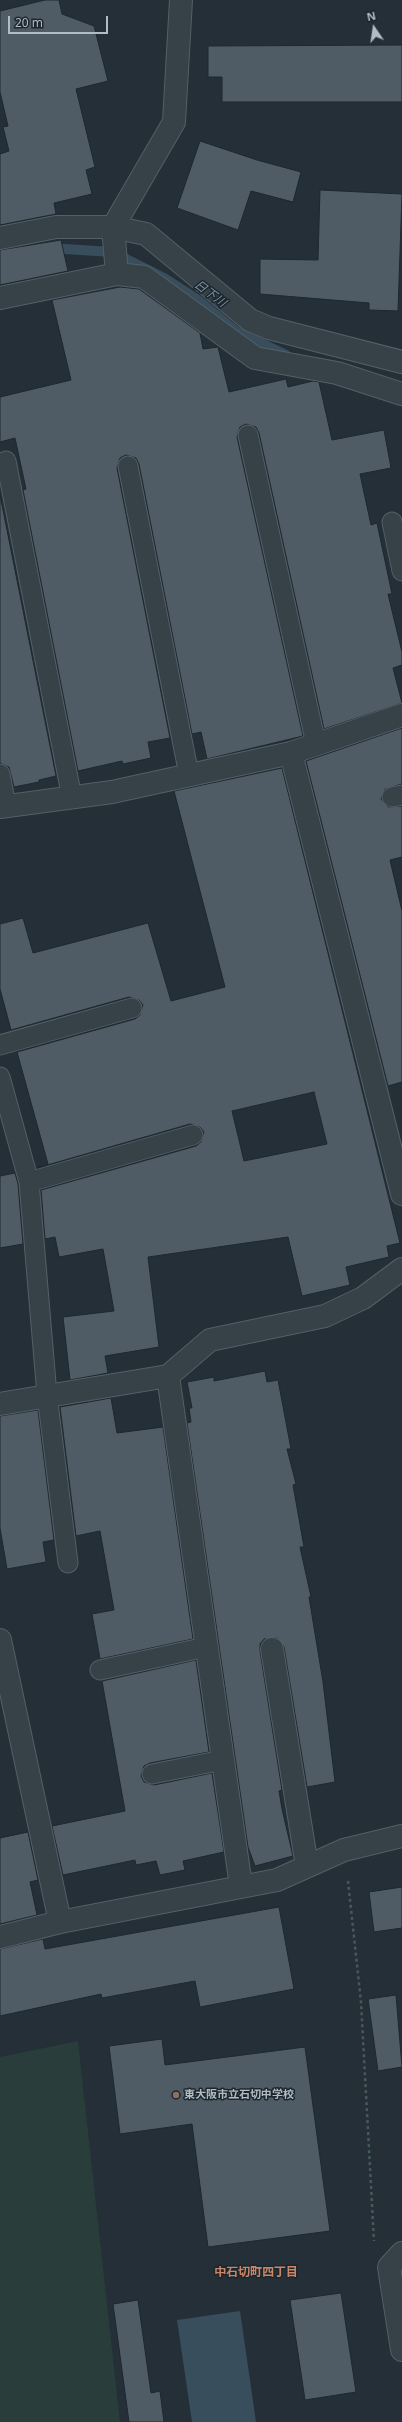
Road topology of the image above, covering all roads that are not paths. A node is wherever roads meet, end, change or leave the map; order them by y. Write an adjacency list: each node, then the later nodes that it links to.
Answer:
1 (181, 0): 3 (street)
2 (0, 238): 3 (street)
3 (116, 252): 4 (street); 5 (street); 6 (street)
4 (0, 298)
5 (402, 362)
6 (402, 394)
7 (248, 434): 13 (lane)
8 (6, 461): 17 (lane)
9 (128, 466): 16 (lane)
10 (392, 522): 11 (lane)
11 (402, 571)
12 (402, 715): 13 (street)
13 (316, 744): 14 (street)
14 (291, 753): 16 (street); 24 (street)
15 (0, 774): 18 (lane)
16 (189, 775): 17 (street)
17 (72, 798): 18 (street)
18 (3, 807)
19 (132, 1008): 20 (lane)
20 (0, 1045)
21 (0, 1077): 23 (lane)
22 (193, 1135): 23 (lane)
23 (29, 1182): 27 (lane)
24 (402, 1194)
25 (402, 1269): 26 (street)
26 (168, 1376): 27 (street); 31 (street)
27 (47, 1395): 28 (street); 29 (lane)
28 (0, 1404)
29 (68, 1563)
30 (0, 1640): 39 (street)
31 (206, 1647): 33 (lane); 34 (street)
32 (272, 1648): 37 (street)
33 (100, 1670)
34 (223, 1760): 35 (lane); 38 (street)
35 (152, 1774)
36 (402, 1836): 37 (street)
37 (307, 1866): 38 (street)
38 (241, 1886): 39 (street)
39 (60, 1922): 40 (street)
40 (0, 1937)
41 (396, 2260): 42 (street)
42 (402, 2350)

